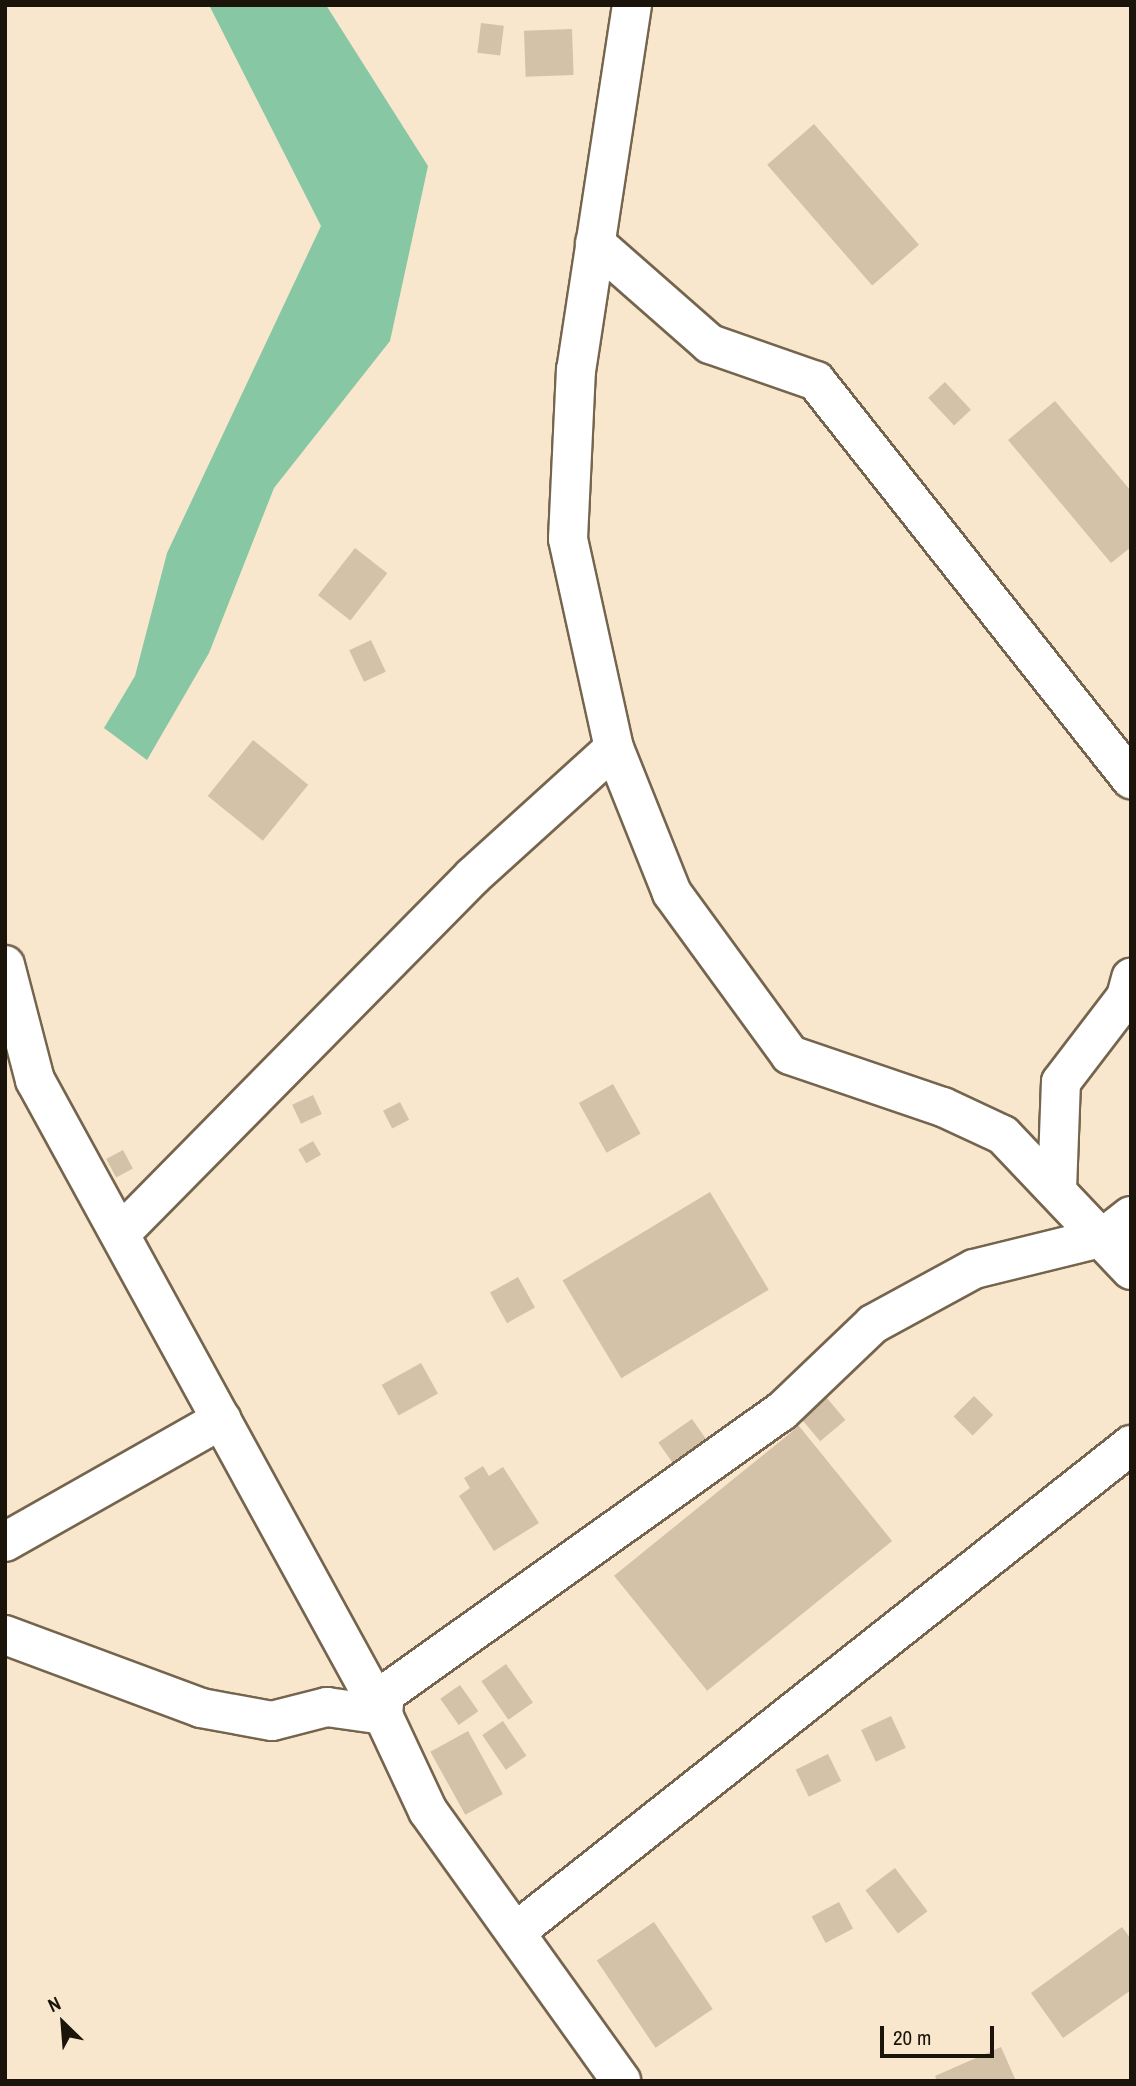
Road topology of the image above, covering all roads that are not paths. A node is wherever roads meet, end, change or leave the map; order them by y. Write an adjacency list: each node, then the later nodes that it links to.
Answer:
1 (632, 5): 2 (street)
2 (595, 243): 3 (street); 4 (street)
3 (614, 748): 7 (street); 9 (street)
4 (1131, 779)
5 (5, 965): 9 (street)
6 (1131, 978): 7 (street)
7 (1057, 1190): 8 (street)
8 (1117, 1226): 10 (street); 15 (street)
9 (121, 1233): 11 (street)
10 (1131, 1270)
11 (222, 1419): 13 (street); 15 (street)
12 (1131, 1445): 16 (street)
13 (5, 1542)
14 (5, 1635): 15 (street)
15 (383, 1715): 16 (street)
16 (518, 1930): 17 (street)
17 (621, 2081)

